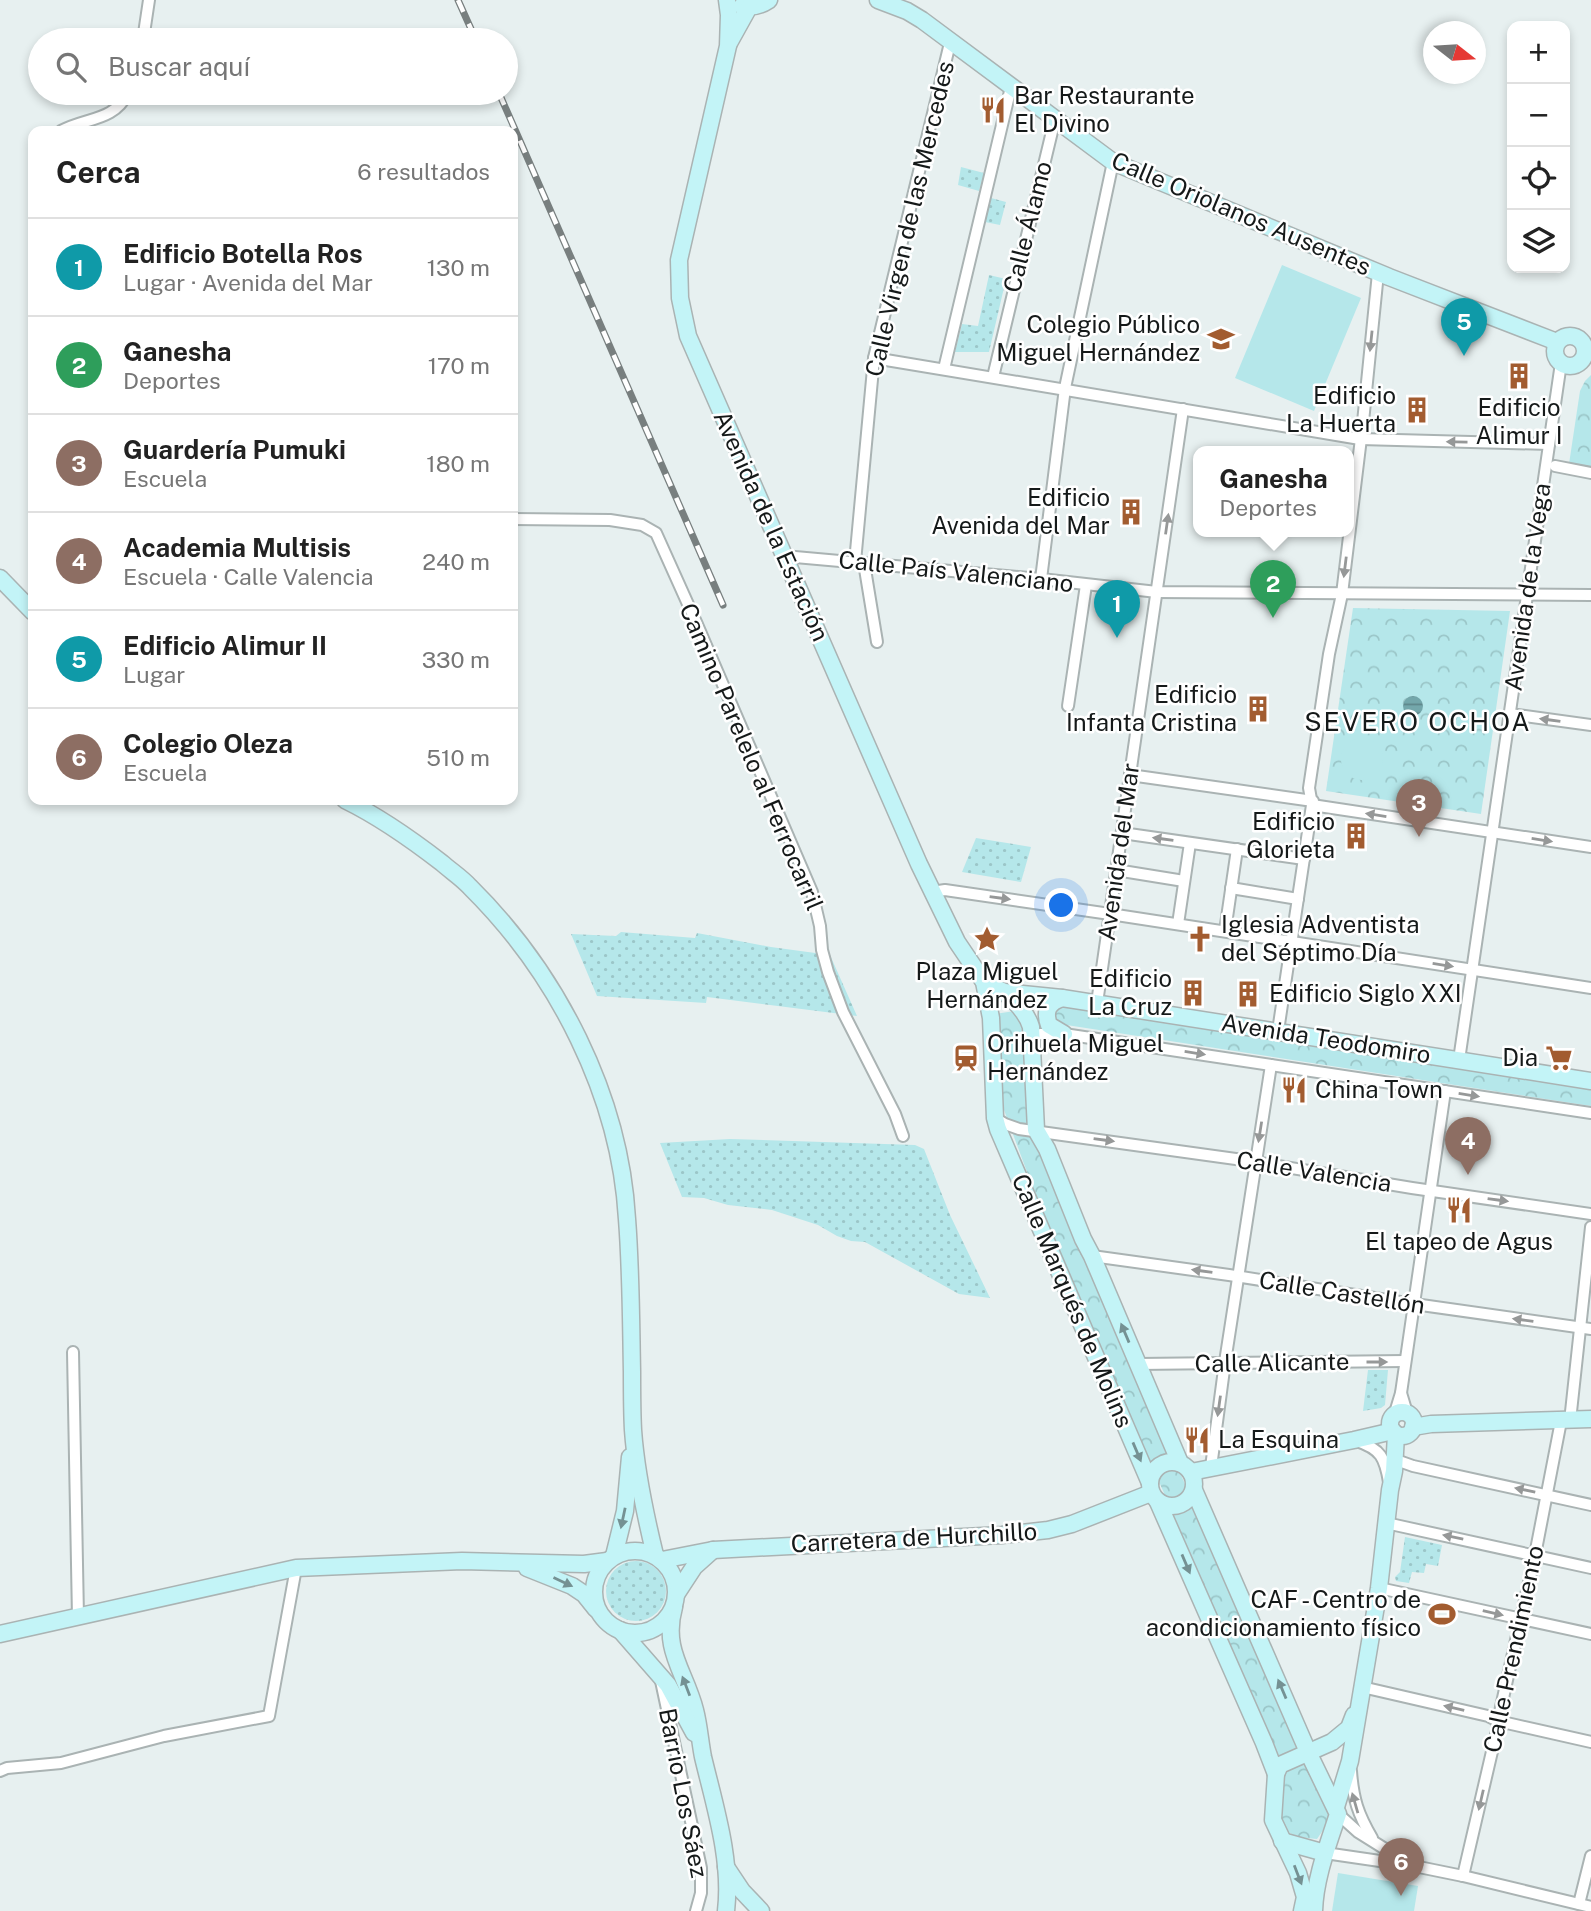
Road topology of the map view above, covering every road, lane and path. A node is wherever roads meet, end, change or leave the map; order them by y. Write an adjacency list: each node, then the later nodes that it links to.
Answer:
1 (149, 0): 6 (street)
2 (728, 0): 5 (street); 8 (street, Avenida de la Estación)
3 (769, 0): 5 (street)
4 (878, 0): 7 (street, Calle Oriolanos Ausentes)
5 (749, 7): 8 (street, Avenida de la Estación)
6 (145, 28)
7 (950, 43): 9 (street, Calle Oriolanos Ausentes); 17 (street, Calle Virgen de las Mercedes)
8 (728, 46): 30 (street, Avenida de la Estación)
9 (1011, 87): 11 (street, Calle Oriolanos Ausentes); 19 (street)
10 (121, 105): 12 (street)
11 (1055, 119): 13 (street, Calle Oriolanos Ausentes); 20 (street, Calle Álamo)
12 (72, 126)
13 (1113, 162): 14 (street, Calle Oriolanos Ausentes); 21 (street)
14 (1378, 273): 15 (street, Calle Oriolanos Ausentes); 23 (street, one-way to 23)
15 (1557, 342): 16 (street); 18 (street)
16 (1588, 354): 18 (street)
17 (874, 358): 19 (street); 31 (street, Calle Virgen de las Mercedes)
18 (1561, 363): 24 (street, Avenida de la Vega)
19 (944, 369): 20 (street)
20 (993, 377): 21 (street)
21 (1065, 388): 22 (street); 33 (street)
22 (1183, 409): 23 (street); 35 (street, Avenida del Mar, one-way to 22)
23 (1360, 439): 24 (street, one-way to 23); 27 (street, one-way to 27)
24 (1549, 444): 38 (street, Avenida de la Vega)
25 (1555, 466): 26 (street)
26 (1591, 473)
27 (1354, 491)
28 (518, 519): 80 (street, Camino Parelelo al Ferrocarril)
29 (1349, 537): 36 (street, one-way to 36)
30 (784, 556): 31 (street, Calle País Valenciano); 56 (street, Avenida de la Estación)
31 (859, 562): 33 (street, Calle País Valenciano); 40 (street, Calle Virgen de las Mercedes)
32 (0, 578): 39 (street)
33 (1041, 579): 34 (street, Calle País Valenciano)
34 (1086, 585): 35 (street, Calle País Valenciano); 41 (street)
35 (1157, 592): 36 (street, Calle País Valenciano); 44 (street, Avenida del Mar)
36 (1342, 594): 38 (street, Calle País Valenciano); 45 (street)
37 (1591, 595): 38 (street, Calle País Valenciano)
38 (1527, 596): 42 (street, Avenida de la Vega)
39 (28, 607)
40 (877, 642)
41 (1068, 706)
42 (1510, 714): 43 (street, one-way to 42); 47 (street, Avenida de la Vega)
43 (1591, 725)
44 (1130, 775): 45 (street); 48 (street, Avenida del Mar)
45 (1312, 803): 47 (street, one-way to 45); 52 (street)
46 (355, 805): 96 (street)
47 (1492, 832): 50 (street, one-way to 50); 62 (street, Avenida de la Vega)
48 (1122, 833): 49 (street, one-way to 48); 53 (street, Avenida del Mar)
49 (1190, 843): 51 (street); 54 (street)
50 (1591, 847)
51 (1237, 849): 52 (street); 55 (street)
52 (1304, 859): 57 (street)
53 (1116, 870): 54 (street); 58 (street, Avenida del Mar)
54 (1184, 881): 59 (street)
55 (1231, 888): 57 (street); 60 (street)
56 (932, 892): 58 (street, one-way to 58); 63 (street, Avenida de la Estación)
57 (1298, 898): 61 (street)
58 (1110, 914): 59 (street); 67 (street, Avenida del Mar)
59 (1178, 924): 60 (street)
60 (1225, 931): 61 (street)
61 (1291, 942): 62 (street, one-way to 62); 70 (street)
62 (1472, 969): 64 (street); 73 (street, Avenida de la Vega)
63 (984, 982): 65 (street, Avenida Teodomiro); 69 (street, Calle Marqués de Molins)
64 (1591, 988)
65 (1004, 992): 66 (street, Avenida Teodomiro); 68 (street, Calle Marqués de Molins)
66 (1062, 998): 67 (street, Avenida Teodomiro); 71 (street)
67 (1097, 1003): 70 (street, Avenida Teodomiro)
68 (1019, 1008): 69 (street); 72 (street, Calle Marqués de Molins)
69 (991, 1017): 78 (street, Calle Marqués de Molins)
70 (1278, 1031): 73 (street, Avenida Teodomiro)
71 (1064, 1034): 72 (street, Avenida Teodomiro); 74 (street, Avenida Teodomiro, one-way to 74)
72 (1031, 1038): 79 (street, Calle Marqués de Molins)
73 (1459, 1060): 75 (street, Avenida Teodomiro)
74 (1271, 1065): 76 (street, Avenida Teodomiro); 81 (street, one-way to 81)
75 (1591, 1081)
76 (1446, 1091): 77 (street, Avenida Teodomiro, one-way to 77); 82 (street)
77 (1591, 1113)
78 (995, 1118): 79 (street); 102 (street, Calle Marqués de Molins, one-way to 102)
79 (1036, 1130): 81 (street, Calle Valencia, one-way to 81); 85 (street, Calle Marqués de Molins)
80 (904, 1136)
81 (1256, 1162): 82 (street, Calle Valencia); 86 (street)
82 (1431, 1191): 83 (street, Calle Valencia, one-way to 83); 87 (street)
83 (1591, 1214)
84 (1591, 1227): 88 (street, Calle Prendimiento)
85 (1092, 1256): 86 (street, Calle Castellón, one-way to 85); 92 (street, Calle Marqués de Molins, one-way to 85)
86 (1238, 1276): 87 (street, Calle Castellón); 91 (street)
87 (1414, 1304): 88 (street, Calle Castellón, one-way to 87); 90 (street)
88 (1585, 1329): 94 (street, Calle Prendimiento)
89 (73, 1352): 116 (street)
90 (1405, 1361): 91 (street, Calle Alicante, one-way to 90); 95 (street)
91 (1225, 1362): 92 (street, Calle Alicante); 99 (street, one-way to 99)
92 (1138, 1364): 100 (street, Calle Marqués de Molins)
93 (1591, 1419): 94 (street)
94 (1565, 1421): 95 (street); 103 (street, Calle Prendimiento)
95 (1401, 1424): 97 (street); 98 (street)
96 (633, 1430): 108 (street); 109 (street, one-way to 109)
97 (1354, 1440): 99 (street); 101 (street)
98 (1397, 1466): 101 (street); 103 (street, one-way to 98)
99 (1210, 1468): 100 (street)
100 (1190, 1477): 102 (street); 102 (street); 126 (street, Calle Marqués de Molins, one-way to 100)
101 (1390, 1490): 105 (street)
102 (1153, 1493): 106 (street, Carretera de Hurchillo); 129 (street, Calle Marqués de Molins, one-way to 129)
103 (1547, 1494): 104 (street); 107 (street, Calle Prendimiento)
104 (1591, 1505)
105 (1386, 1523): 107 (street, one-way to 105); 113 (street)
106 (713, 1550): 108 (street, Carretera de Hurchillo); 114 (street)
107 (1535, 1555): 112 (street); 117 (street, Calle Prendimiento)
108 (659, 1557): 109 (street); 114 (street)
109 (611, 1559): 110 (street); 115 (street)
110 (514, 1563): 111 (street); 115 (street, one-way to 115)
111 (296, 1568): 116 (street); 128 (street)
112 (1591, 1568)
113 (1379, 1588): 117 (street, one-way to 117); 122 (street)
114 (675, 1600): 118 (street); 125 (street, one-way to 114)
115 (602, 1616): 118 (street)
116 (78, 1617): 119 (street)
117 (1520, 1619): 120 (street); 123 (street, Calle Prendimiento)
118 (620, 1630): 121 (street)
119 (0, 1634)
120 (1591, 1634)
121 (660, 1675): 125 (street); 139 (street, Barrio Los Sáez)
122 (1361, 1693): 123 (street, one-way to 122); 126 (street); 127 (street)
123 (1498, 1721): 124 (street); 137 (street, Calle Prendimiento, one-way to 137)
124 (1591, 1742)
125 (702, 1752): 135 (street)
126 (1308, 1752): 129 (street); 130 (street, Calle Marqués de Molins)
127 (1350, 1761): 130 (street); 132 (street, one-way to 127)
128 (0, 1771)
129 (1276, 1774): 131 (street, Calle Marqués de Molins)
130 (1337, 1810): 132 (street); 133 (street)
131 (1282, 1841): 133 (street); 142 (street, Calle Marqués de Molins, one-way to 142)
132 (1373, 1841): 136 (street)
133 (1325, 1853): 136 (street); 143 (street)
134 (1591, 1856): 138 (street)
135 (726, 1866): 140 (street); 141 (street)
136 (1414, 1866): 137 (street)
137 (1463, 1876): 138 (street)
138 (1585, 1907)
139 (696, 1911)
140 (726, 1911)
141 (761, 1911)
142 (1302, 1911)
143 (1314, 1911)

